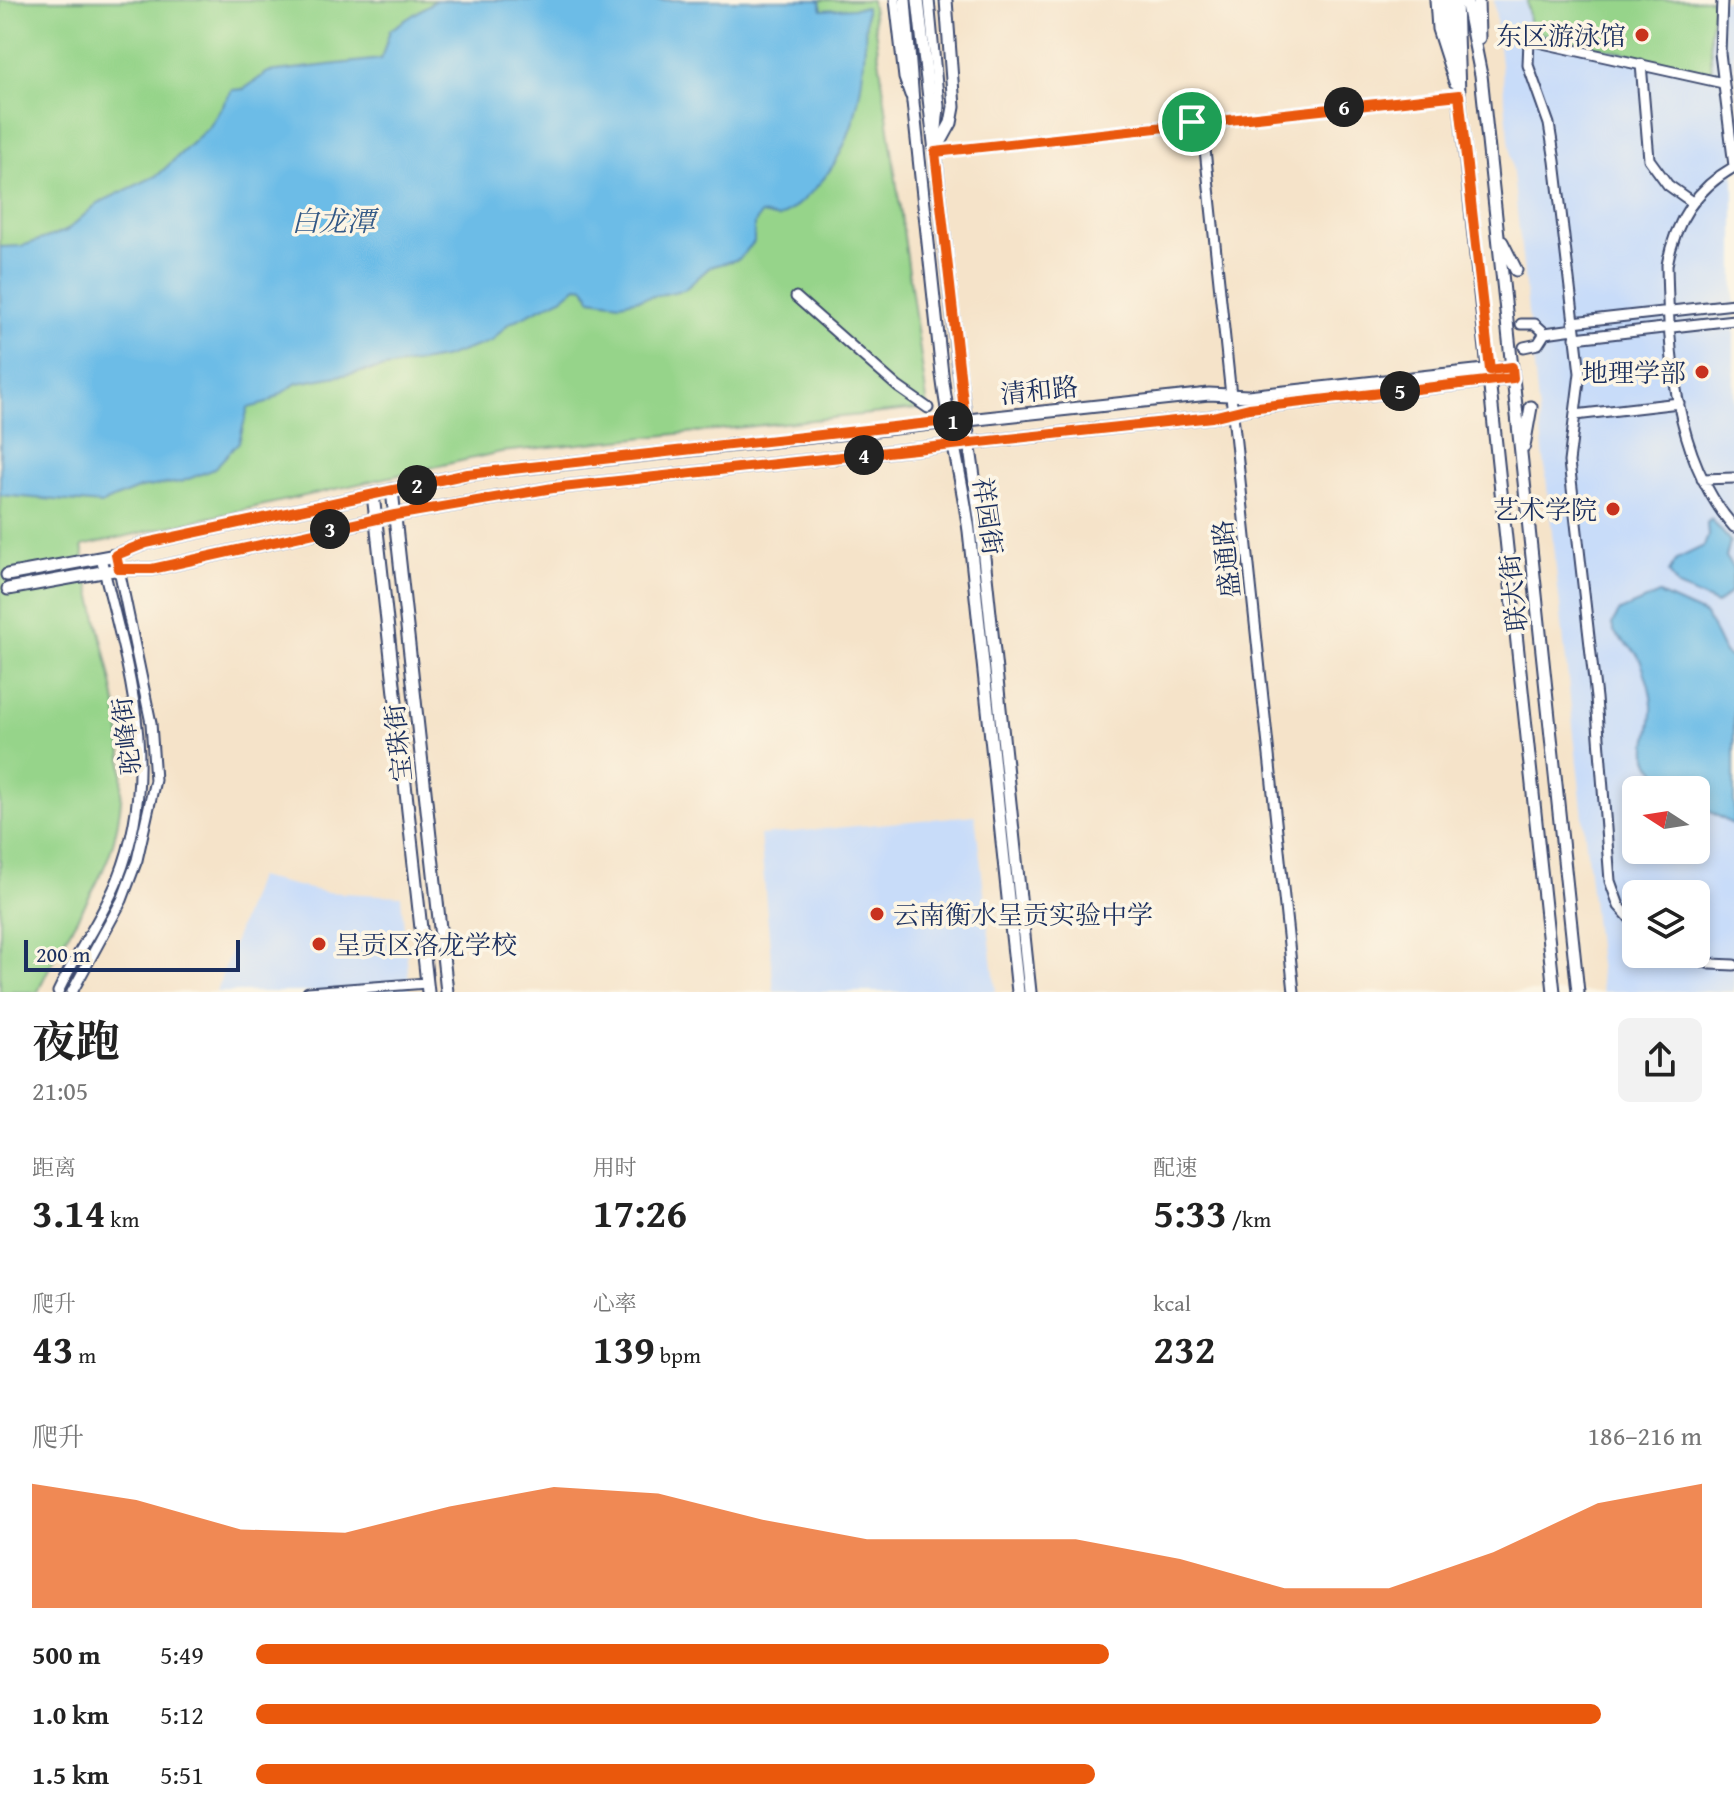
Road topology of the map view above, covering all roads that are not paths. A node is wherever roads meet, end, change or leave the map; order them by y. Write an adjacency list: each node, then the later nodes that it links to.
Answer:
1 (895, 0): 16 (street)
2 (905, 0): 16 (main road, 祥园街)
3 (918, 0): 18 (main road, 祥园街)
4 (929, 0): 18 (street)
5 (946, 0): 18 (main road)
6 (1436, 0): 15 (main road)
7 (1445, 0): 15 (main road)
8 (1456, 0): 15 (main road, 联大街)
9 (1466, 0): 13 (main road, 联大街)
10 (1478, 0): 13 (main road)
11 (1722, 0): 14 (street)
12 (1641, 64): 14 (street); 20 (street); 29 (street)
13 (1481, 75): 21 (main road, 联大街)
14 (1723, 83): 19 (street)
15 (1459, 95): 17 (street); 33 (main road, 联大街)
16 (913, 102): 41 (main road, 祥园街, bridge)
17 (1202, 121): 18 (street); 34 (street, 盛通路)
18 (935, 152): 40 (main road, 祥园街, bridge)
19 (1734, 167): 20 (street)
20 (1692, 202): 25 (street)
21 (1497, 231): 22 (main road); 32 (main road, 联大街)
22 (1516, 270)
23 (796, 297): 37 (street)
24 (1734, 304): 25 (street)
25 (1669, 311): 28 (street); 29 (street)
26 (1734, 320): 28 (street)
27 (1521, 324): 30 (street)
28 (1670, 327): 29 (street); 35 (street)
29 (1574, 329): 30 (street); 39 (street)
30 (1545, 333): 31 (street)
31 (1524, 347)
32 (1512, 373): 33 (main road, 清和路); 44 (main road, 联大街)
33 (1490, 376): 34 (main road, 清和路); 38 (main road, 清和路); 69 (main road, 联大街)
34 (1231, 396): 38 (street, 盛通路); 40 (main road, 清和路)
35 (1679, 403): 39 (street); 46 (street)
36 (1531, 407): 44 (main road)
37 (928, 408)
38 (1233, 412): 42 (main road, 清和路); 68 (street, 盛通路)
39 (1575, 415): 58 (street)
40 (965, 419): 41 (main road, 清和路); 42 (main road, 祥园街)
41 (947, 421): 43 (main road, 祥园街); 47 (main road, 清和路)
42 (970, 443): 43 (main road, 清和路); 67 (main road, 祥园街)
43 (954, 445): 49 (main road, 清和路); 66 (main road, 祥园街)
44 (1521, 459): 70 (main road, 联大街)
45 (1734, 478): 46 (street)
46 (1702, 479): 51 (street)
47 (392, 490): 48 (main road, 清和路); 49 (main road, 宝珠街)
48 (373, 494): 50 (main road, 宝珠街); 52 (main road, 清和路)
49 (395, 515): 50 (main road, 清和路); 65 (main road, 宝珠街)
50 (377, 519): 54 (main road, 清和路); 61 (main road, 宝珠街)
51 (1734, 527)
52 (116, 555): 53 (main road, 清和路); 54 (street, 驼峰街)
53 (101, 558): 55 (street, 驼峰街); 56 (main road, 清和路)
54 (119, 569): 55 (main road, 清和路); 63 (street, 驼峰街)
55 (105, 571): 57 (main road, 清和路); 62 (street, 驼峰街)
56 (7, 575)
57 (8, 589)
58 (1622, 909)
59 (1710, 964): 60 (street)
60 (1734, 965)
61 (427, 987): 64 (street)
62 (58, 992)
63 (72, 992)
64 (308, 992)
65 (447, 992)
66 (1018, 992)
67 (1030, 992)
68 (1294, 992)
69 (1554, 992)
70 (1578, 992)

